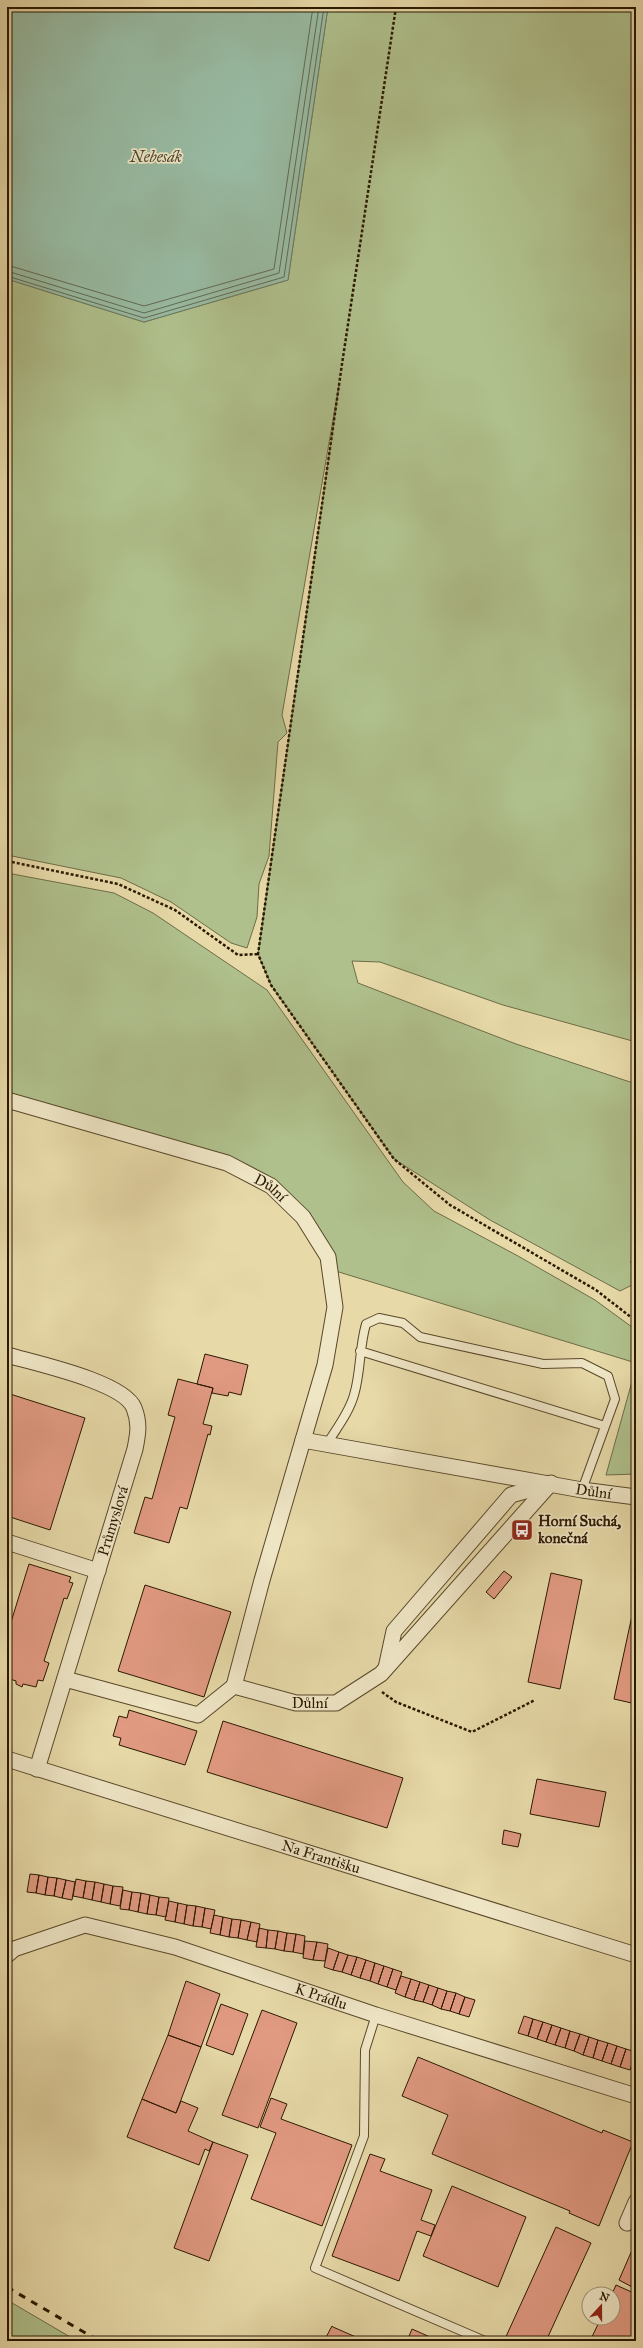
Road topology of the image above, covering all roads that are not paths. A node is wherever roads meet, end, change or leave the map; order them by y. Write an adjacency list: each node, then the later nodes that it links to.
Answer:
1 (7, 1100): 5 (street, Důlní)
2 (360, 1351): 4 (lane); 4 (lane); 6 (lane)
3 (7, 1355): 11 (street, Průmyslová)
4 (605, 1426): 8 (lane)
5 (303, 1440): 6 (street, Důlní); 14 (street, Důlní)
6 (326, 1444): 7 (street, Důlní)
7 (551, 1483): 8 (street, Důlní); 12 (street, Důlní); 12 (street)
8 (582, 1490): 9 (street, Důlní)
9 (636, 1497)
10 (7, 1542): 11 (street)
11 (98, 1571): 13 (street, Průmyslová)
12 (386, 1669): 14 (street, Důlní)
13 (65, 1679): 14 (street); 16 (street, Průmyslová)
14 (234, 1686)
15 (7, 1759): 16 (street, Na Františku)
16 (37, 1769): 18 (street, Na Františku)
17 (7, 1955): 19 (street, K Prádlu)
18 (636, 1955)
19 (376, 2015): 20 (street, K Prádlu); 23 (lane)
20 (636, 2096)
21 (636, 2202): 22 (street)
22 (627, 2223)
23 (485, 2341)

